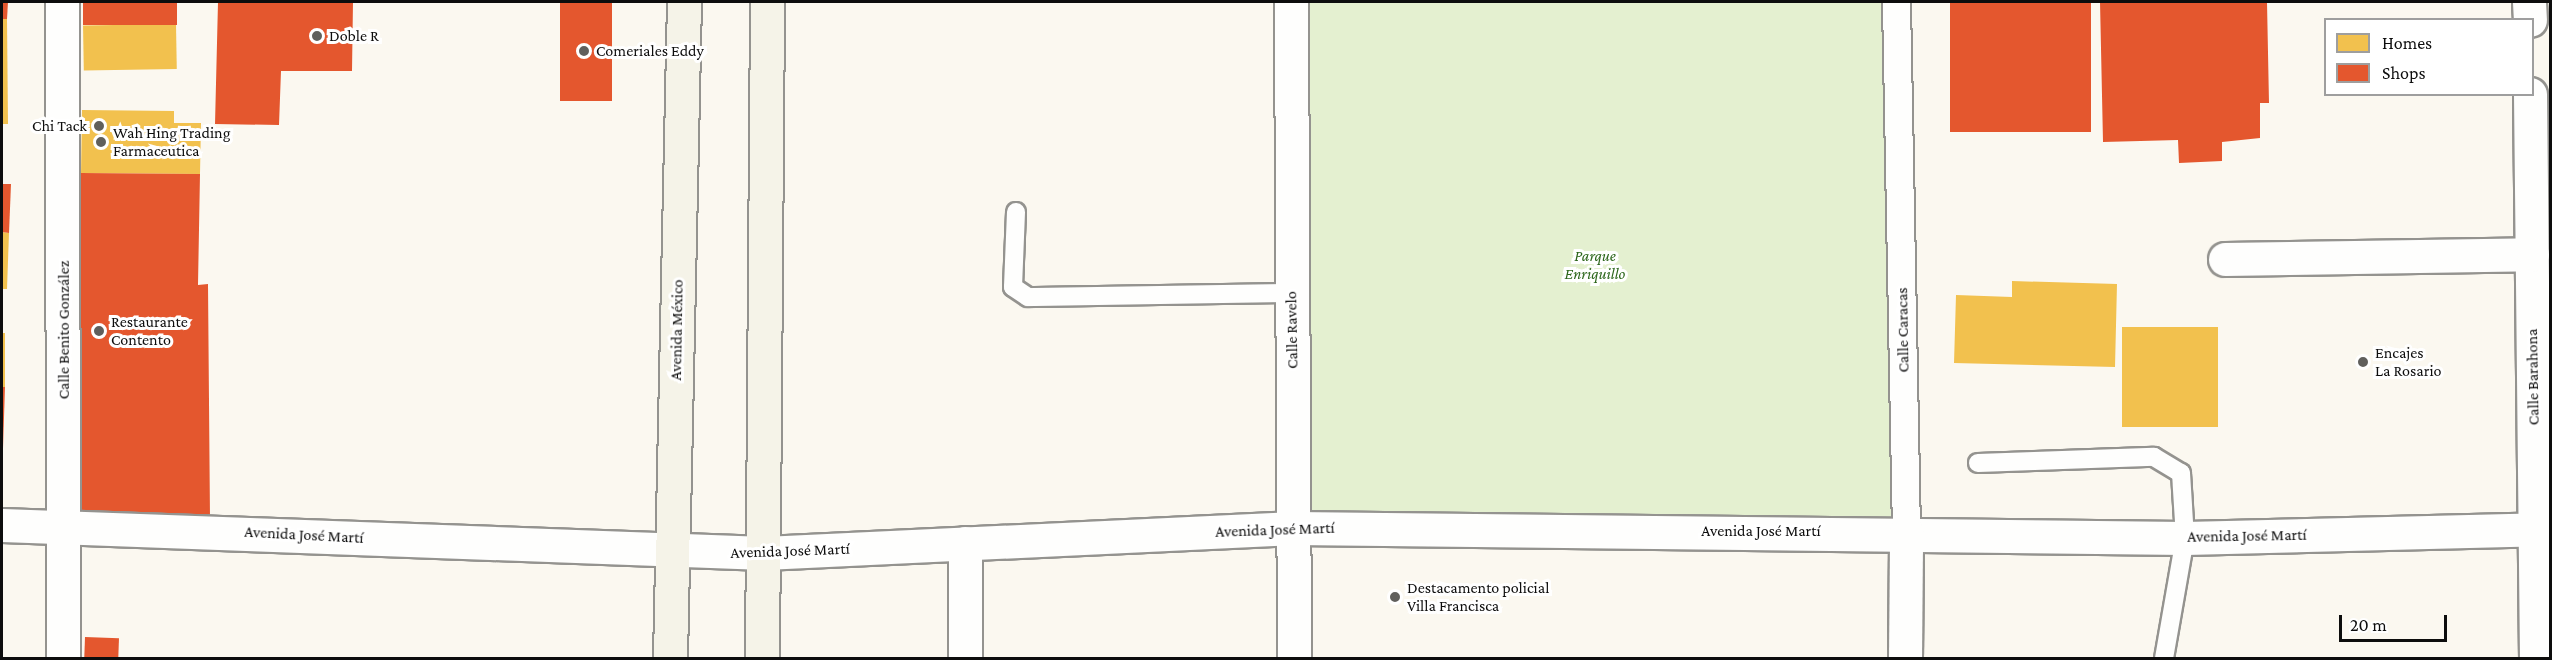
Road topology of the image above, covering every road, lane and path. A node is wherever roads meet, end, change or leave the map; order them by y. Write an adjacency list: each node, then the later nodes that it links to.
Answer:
1 (62, 2): 15 (street, Calle Benito González)
2 (684, 2): 22 (main road, Avenida México)
3 (767, 2): 23 (main road)
4 (1291, 2): 13 (street, Calle Ravelo)
5 (1896, 2): 19 (street, Calle Caracas)
6 (2529, 2): 7 (street)
7 (2530, 18)
8 (2530, 96): 10 (street, Calle Barahona)
9 (1016, 212): 13 (lane)
10 (2541, 216): 11 (street, Calle Barahona)
11 (2532, 254): 12 (street); 18 (street, Calle Barahona)
12 (2225, 259)
13 (1292, 293): 17 (street, Calle Ravelo)
14 (1978, 463): 20 (lane)
15 (66, 524): 16 (street, Avenida José Martí); 22 (street, Avenida José Martí); 24 (street, Calle Benito González)
16 (2, 525)
17 (1294, 528): 19 (street, Avenida José Martí); 21 (street, Avenida José Martí); 28 (street, Calle Ravelo)
18 (2543, 529): 20 (street, Avenida José Martí); 31 (street, Calle Barahona)
19 (1906, 532): 20 (street, Avenida José Martí); 29 (street, Calle Caracas)
20 (2185, 537): 30 (lane)
21 (965, 543): 23 (street, Avenida José Martí); 27 (street)
22 (673, 553): 23 (street, Avenida José Martí); 25 (main road, Avenida México)
23 (764, 554): 26 (main road)
24 (63, 658)
25 (670, 658)
26 (762, 658)
27 (965, 658)
28 (1294, 658)
29 (1905, 658)
30 (2164, 658)
31 (2536, 658)

